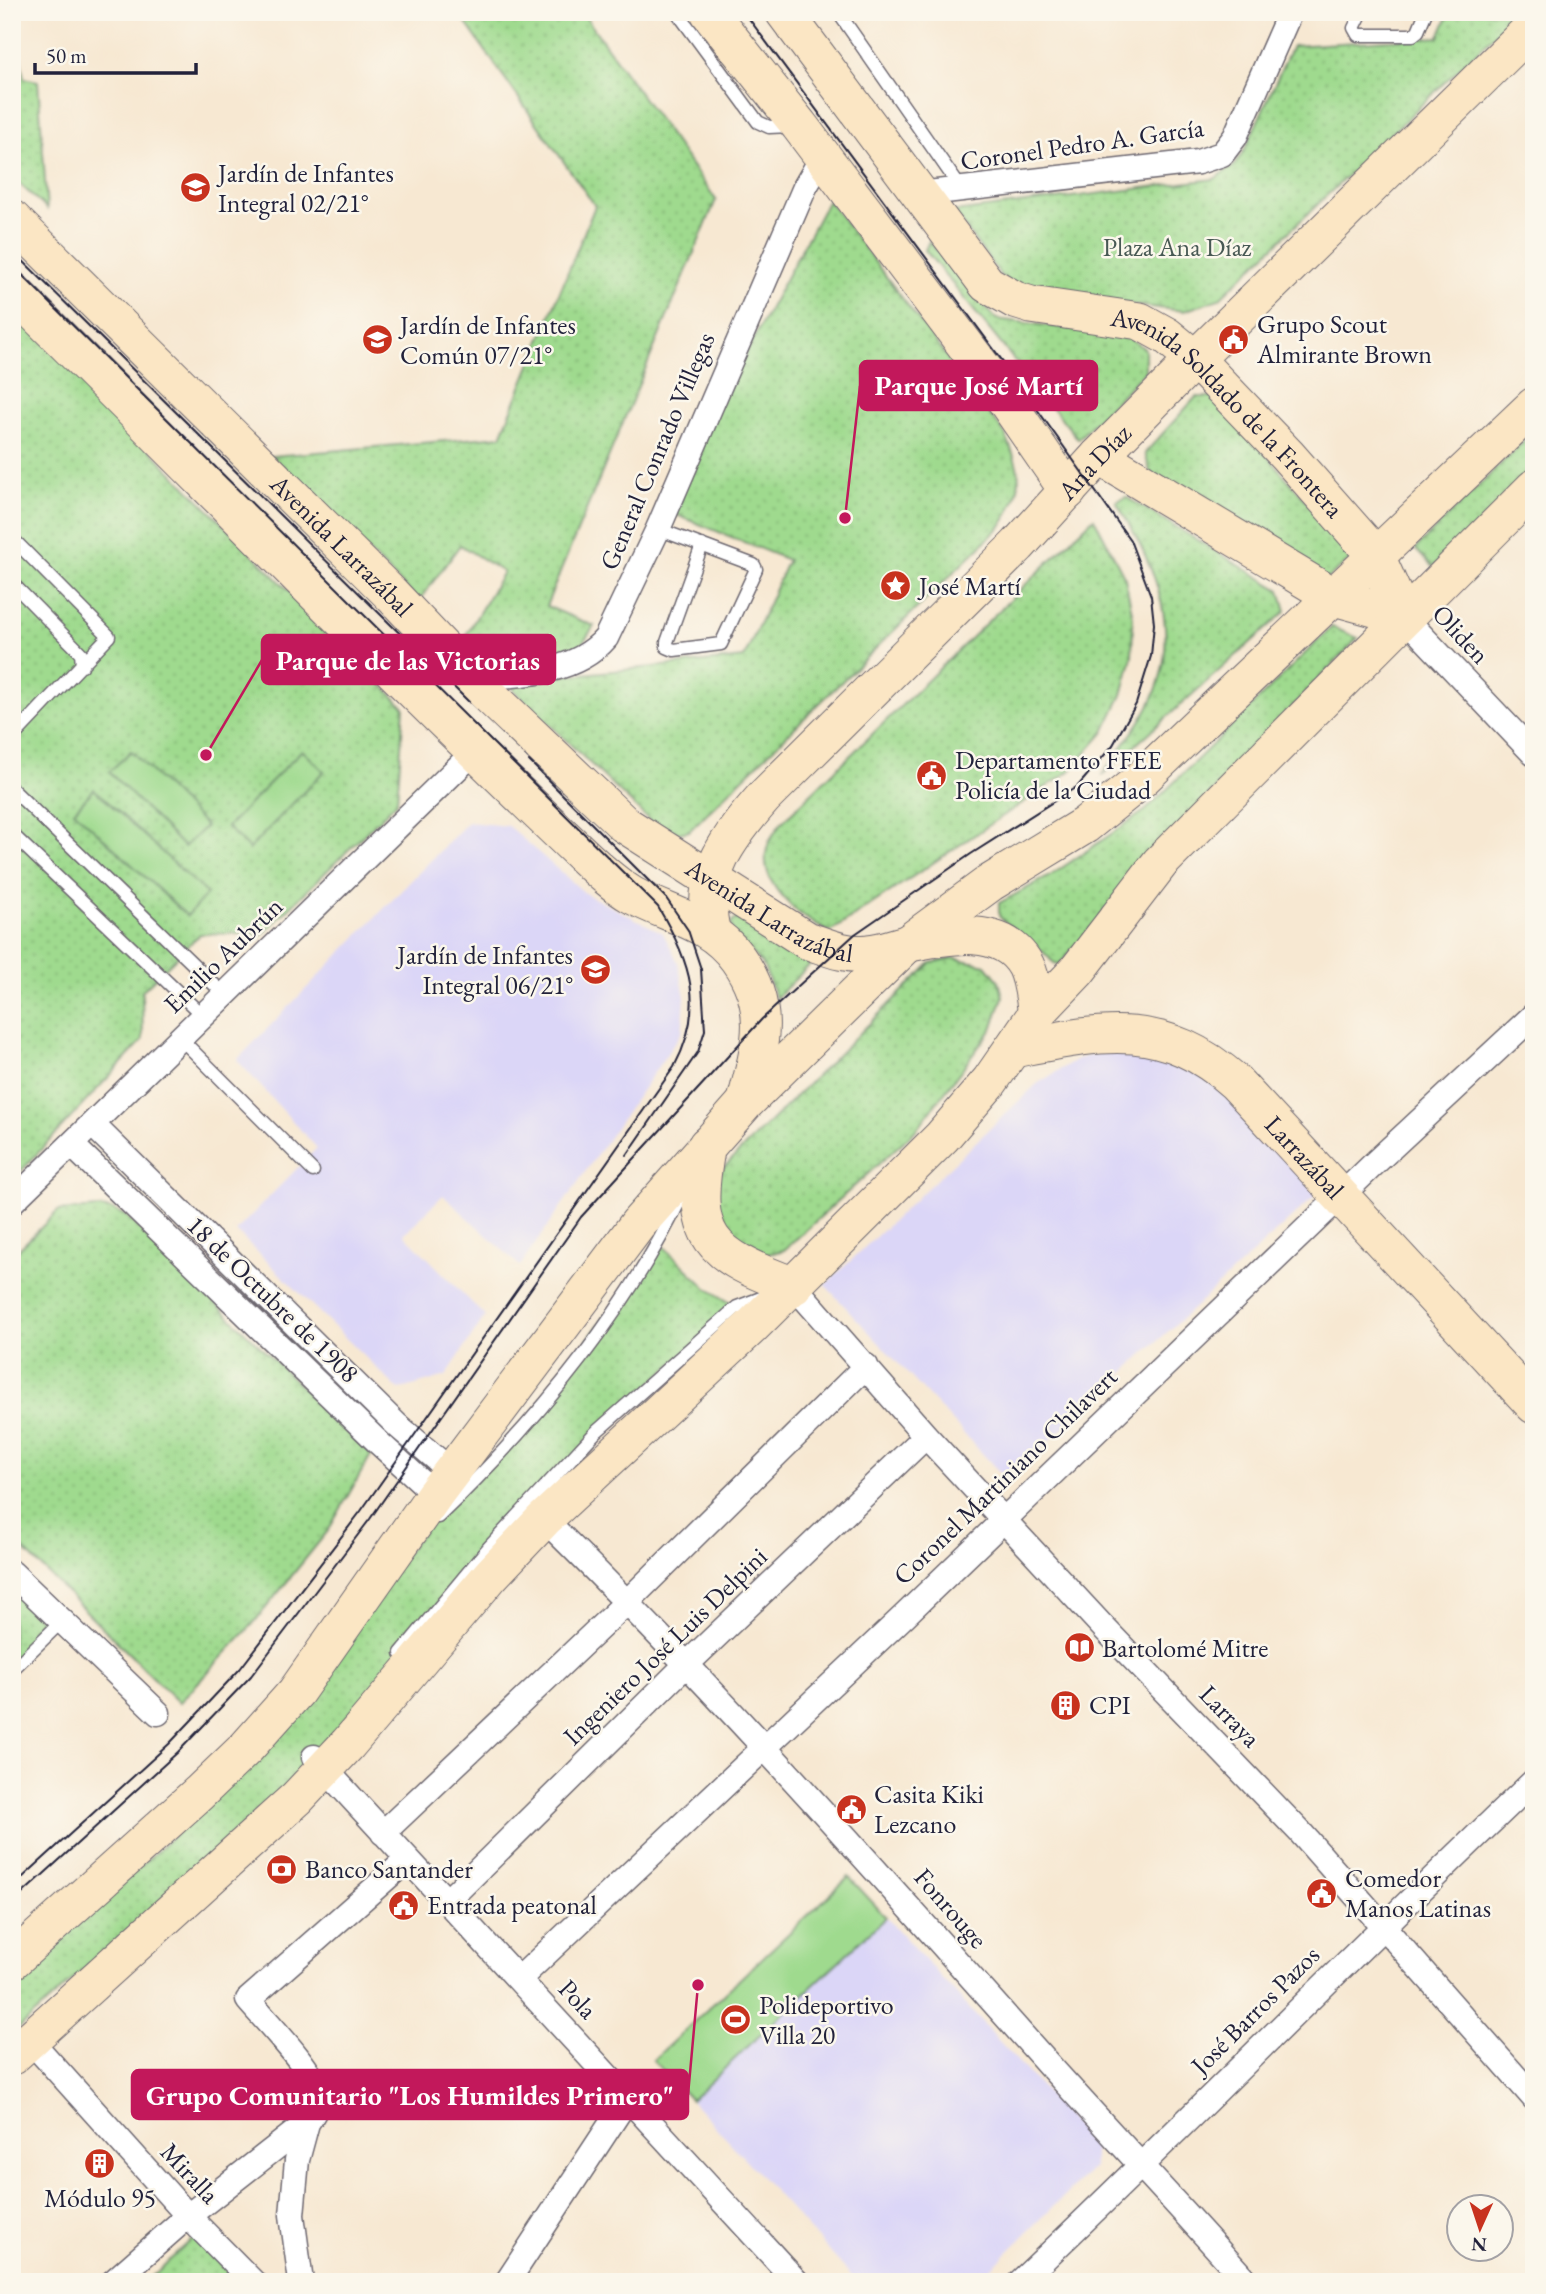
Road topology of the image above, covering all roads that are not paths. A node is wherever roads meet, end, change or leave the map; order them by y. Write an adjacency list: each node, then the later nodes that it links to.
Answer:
1 (677, 12): 9 (lane)
2 (709, 12): 9 (main road)
3 (784, 12): 12 (main road, Avenida Soldado de la Frontera)
4 (838, 12): 11 (lane)
5 (1290, 12): 11 (street, Coronel Pedro A. García)
6 (1362, 12): 7 (lane)
7 (1426, 12)
8 (1534, 26): 16 (main road, Ana Díaz)
9 (799, 125): 10 (main road)
10 (823, 156): 14 (main road); 21 (street, General Conrado Villegas)
11 (962, 191): 12 (street, Coronel Pedro A. García)
12 (925, 204): 14 (main road); 16 (main road, Avenida Soldado de la Frontera)
13 (12, 219): 26 (main road, Avenida Larrazábal)
14 (888, 243): 20 (main road)
15 (12, 290): 29 (main road, Avenida Larrazábal)
16 (1195, 359): 18 (main road, Ana Díaz); 24 (main road, Avenida Soldado de la Frontera)
17 (1534, 406): 24 (main road)
18 (1099, 456): 20 (main road, Ana Díaz); 27 (main road)
19 (1534, 488): 28 (main road)
20 (1068, 491): 37 (main road, Ana Díaz)
21 (658, 528): 23 (lane); 31 (street, General Conrado Villegas)
22 (12, 538): 30 (lane)
23 (702, 545): 23 (lane)
24 (1376, 556): 27 (main road); 28 (main road, Avenida Soldado de la Frontera)
25 (12, 583): 30 (lane)
26 (392, 596): 29 (main road); 31 (main road, Avenida Larrazábal)
27 (1334, 597): 28 (main road); 39 (main road)
28 (1403, 616): 34 (street, Oliden); 41 (main road)
29 (354, 632): 33 (main road, Avenida Larrazábal)
30 (82, 666): 32 (lane)
31 (471, 678): 37 (main road, Avenida Larrazábal)
32 (12, 738)
33 (475, 751): 38 (main road, Avenida Larrazábal); 40 (street, Emilio Aubrún)
34 (1534, 754)
35 (12, 789): 40 (lane)
36 (12, 834): 43 (lane)
37 (709, 881): 38 (main road, Ana Díaz); 39 (main road, Avenida Larrazábal)
38 (711, 930): 46 (main road, Avenida Larrazábal)
39 (907, 944): 41 (main road, Avenida Larrazábal); 46 (main road)
40 (225, 995): 43 (street, Emilio Aubrún)
41 (1037, 1013): 45 (main road)
42 (1534, 1015): 51 (street, Coronel Martiniano Chilavert)
43 (203, 1017): 44 (street, Emilio Aubrún)
44 (181, 1039): 47 (street, Emilio Aubrún); 50 (lane)
45 (1013, 1049): 51 (main road, Larrazábal); 53 (main road)
46 (746, 1102): 48 (main road)
47 (93, 1125): 49 (street, Emilio Aubrún); 57 (street, 18 de Octubre de 1908)
48 (707, 1144): 53 (main road); 57 (main road); 61 (lane)
49 (72, 1145): 52 (street, Emilio Aubrún); 57 (street, 18 de Octubre de 1908)
50 (313, 1171)
51 (1341, 1195): 55 (main road, Larrazábal); 59 (street, Coronel Martiniano Chilavert)
52 (12, 1202)
53 (794, 1286): 54 (street, Larraya); 58 (main road); 64 (lane)
54 (866, 1366): 56 (street, Larraya); 62 (street)
55 (1534, 1405)
56 (926, 1436): 59 (street, Larraya); 65 (street, Ingeniero José Luis Delpini)
57 (443, 1483): 75 (main road)
58 (544, 1519): 62 (street, Fonrouge); 69 (main road)
59 (1004, 1519): 68 (street, Coronel Martiniano Chilavert); 74 (street, Larraya)
60 (12, 1573): 63 (street)
61 (389, 1584)
62 (628, 1602): 65 (street, Fonrouge); 71 (street)
63 (61, 1622): 66 (lane); 67 (street)
64 (394, 1661)
65 (687, 1664): 68 (street, Fonrouge); 73 (street, Ingeniero José Luis Delpini)
66 (12, 1670)
67 (158, 1713)
68 (764, 1746): 76 (street, Coronel Martiniano Chilavert); 81 (street, Fonrouge)
69 (316, 1761): 71 (street, Pola); 77 (main road)
70 (1534, 1781): 74 (street, José Barros Pazos)
71 (383, 1833): 72 (street, Pola)
72 (408, 1859): 73 (street, Pola); 80 (street)
73 (447, 1901): 76 (street, Pola)
74 (1383, 1924): 79 (street, Larraya); 81 (street, José Barros Pazos)
75 (12, 1961)
76 (519, 1979): 78 (street, Pola)
77 (21, 2048): 82 (street, Miralla)
78 (628, 2098): 86 (street); 87 (street, Pola)
79 (1534, 2098)
80 (307, 2123): 82 (street); 85 (street)
81 (1142, 2166): 88 (street, José Barros Pazos); 89 (street, Fonrouge)
82 (188, 2216): 83 (street); 84 (street, Miralla)
83 (113, 2282)
84 (253, 2282)
85 (301, 2282)
86 (507, 2282)
87 (797, 2282)
88 (1020, 2282)
89 (1247, 2282)

